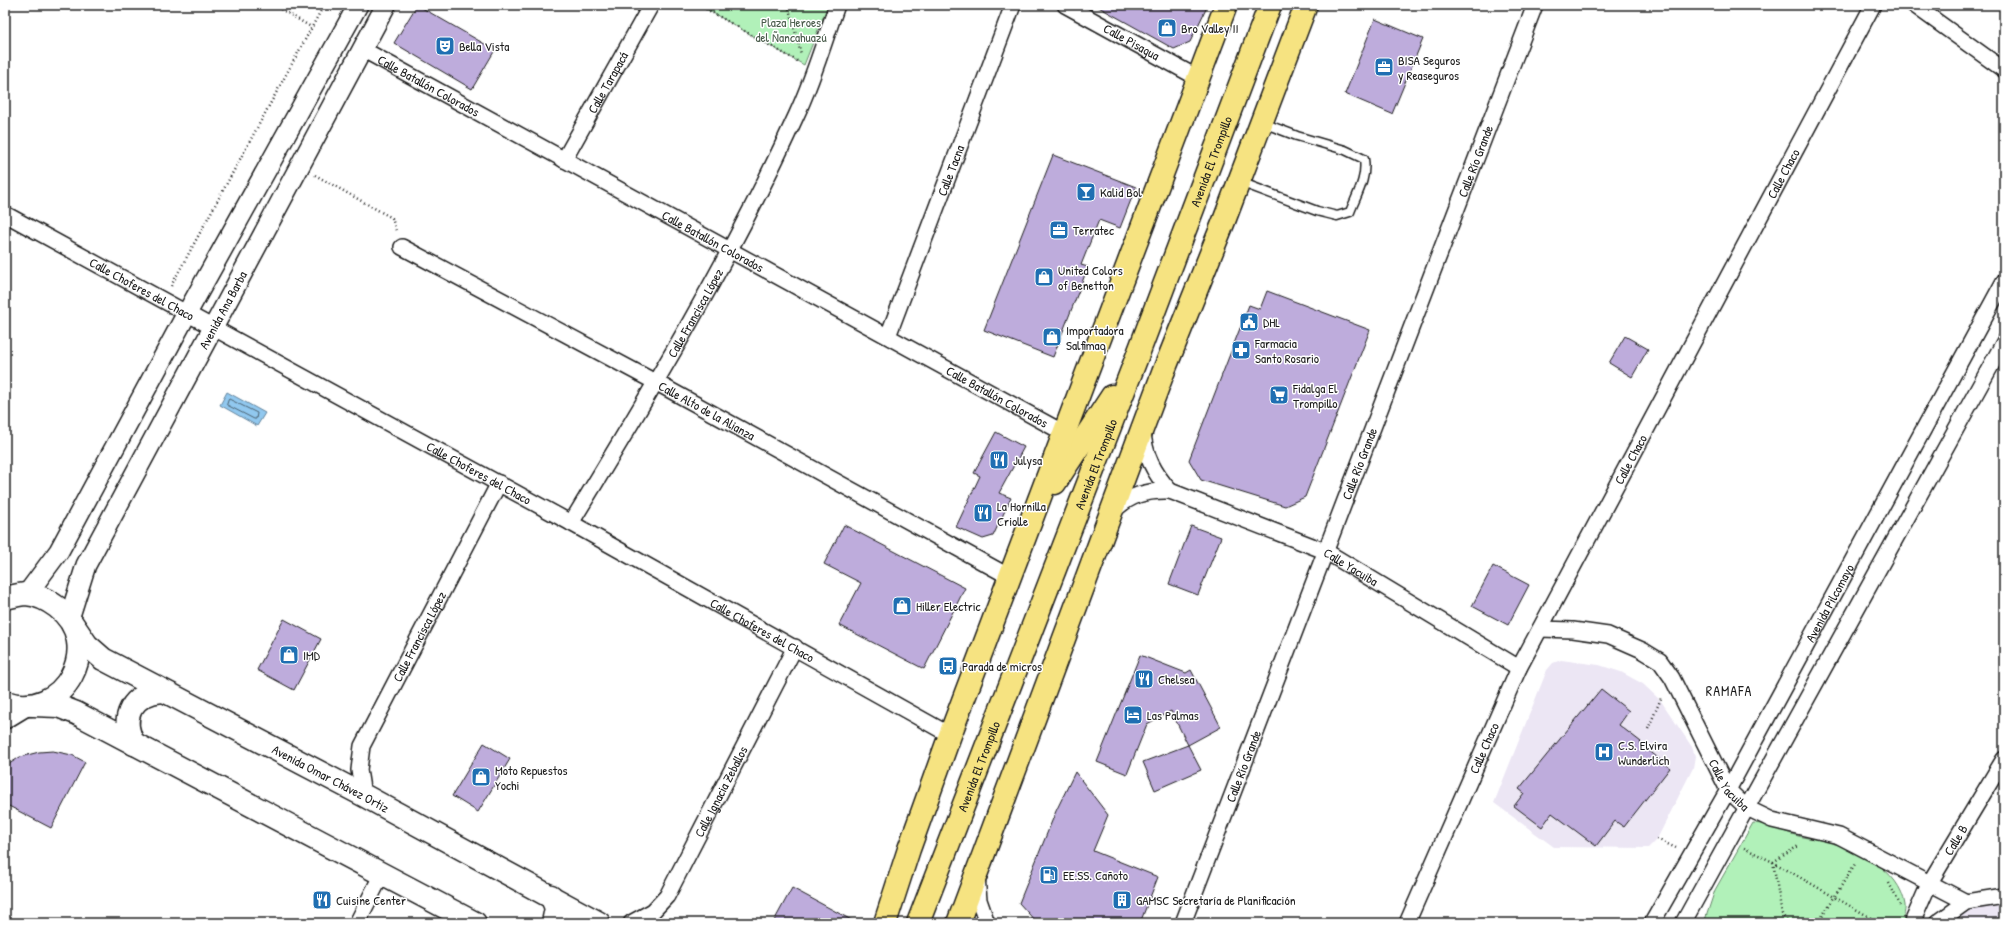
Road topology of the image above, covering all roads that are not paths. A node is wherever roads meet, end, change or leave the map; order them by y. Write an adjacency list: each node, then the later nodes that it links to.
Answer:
1 (386, 5): 13 (street, Avenida Ana Barba)
2 (651, 5): 18 (street, Calle Tarapacá)
3 (837, 5): 22 (street, Calle Francisca López)
4 (1013, 5): 26 (street, Calle Tacna)
5 (1065, 5): 16 (street, Calle Pisagua)
6 (1226, 5): 16 (main road)
7 (1270, 5): 28 (main road, Avenida El Trompillo)
8 (1306, 5): 17 (main road)
9 (1535, 5): 37 (street, Calle Río Grande)
10 (1873, 5): 41 (street, Calle Chaco)
11 (1914, 5): 15 (street)
12 (355, 10): 13 (street); 24 (street)
13 (374, 27): 14 (street, Avenida Ana Barba)
14 (362, 49): 18 (street, Calle Batallón Colorados); 25 (street, Avenida Ana Barba)
15 (2004, 70)
16 (1198, 78): 31 (main road)
17 (1262, 122): 19 (main road); 19 (lane)
18 (564, 160): 22 (street, Calle Batallón Colorados)
19 (1239, 182): 30 (main road)
20 (5, 214): 24 (street, Calle Choferes del Chaco)
21 (402, 247): 29 (street, Calle Alto de la Alianza)
22 (730, 252): 26 (street, Calle Batallón Colorados); 29 (street, Calle Francisca López)
23 (2004, 282): 51 (street, Avenida Pilcomayo)
24 (187, 313): 25 (street, Calle Choferes del Chaco); 39 (street)
25 (213, 327): 32 (street, Calle Choferes del Chaco); 40 (street, Avenida Ana Barba)
26 (888, 336): 31 (street, Calle Batallón Colorados)
27 (2004, 342): 53 (street, Avenida Pilcomayo)
28 (1135, 362): 34 (main road); 68 (main road, Avenida El Trompillo)
29 (657, 383): 36 (street, Calle Francisca López); 38 (street, Calle Alto de la Alianza)
30 (1143, 427): 33 (street); 35 (main road)
31 (1064, 433): 34 (main road)
32 (499, 483): 36 (street, Calle Choferes del Chaco); 52 (street, Calle Francisca López)
33 (1170, 491): 35 (street, Calle Yacuiba); 37 (street, Calle Yacuiba)
34 (1036, 511): 38 (main road)
35 (1110, 515): 54 (main road)
36 (571, 523): 42 (street, Calle Choferes del Chaco)
37 (1325, 551): 43 (street, Calle Yacuiba); 71 (street, Calle Río Grande)
38 (1010, 577): 48 (main road)
39 (15, 594): 40 (main road, Avenida Omar Chávez Ortiz)
40 (70, 621): 44 (main road, Avenida Omar Chávez Ortiz); 46 (main road)
41 (1540, 629): 43 (street, Calle Chaco); 51 (street, Calle Yacuiba)
42 (795, 647): 48 (street, Calle Choferes del Chaco); 66 (street, Calle Ignacia Zeballos)
43 (1519, 668): 72 (street, Calle Chaco)
44 (162, 691): 49 (main road); 52 (main road, Avenida Omar Chávez Ortiz)
45 (5, 702): 46 (main road)
46 (30, 705): 47 (street); 49 (main road)
47 (5, 719)
48 (950, 735): 67 (main road)
49 (134, 744): 55 (main road)
50 (2004, 759): 56 (street, Calle B)
51 (1728, 790): 53 (street, Calle Yacuiba); 73 (street, Avenida Pilcomayo)
52 (363, 795): 57 (main road, Avenida Omar Chávez Ortiz)
53 (1747, 808): 56 (street, Calle Yacuiba); 74 (street, Avenida Pilcomayo)
54 (977, 871): 69 (main road); 70 (street)
55 (382, 874): 59 (main road); 61 (street)
56 (1929, 884): 60 (street, Calle Yacuiba); 75 (street, Calle B)
57 (551, 896): 64 (main road); 65 (main road, Avenida Omar Chávez Ortiz)
58 (2004, 896): 60 (street)
59 (430, 901): 62 (main road); 63 (main road)
60 (1966, 902): 76 (street)
61 (357, 923)
62 (475, 923)
63 (488, 923)
64 (553, 923)
65 (599, 923)
66 (631, 923)
67 (885, 923)
68 (918, 923)
69 (958, 923)
70 (987, 923)
71 (1183, 923)
72 (1407, 923)
73 (1652, 923)
74 (1683, 923)
75 (1912, 923)
76 (1937, 923)

